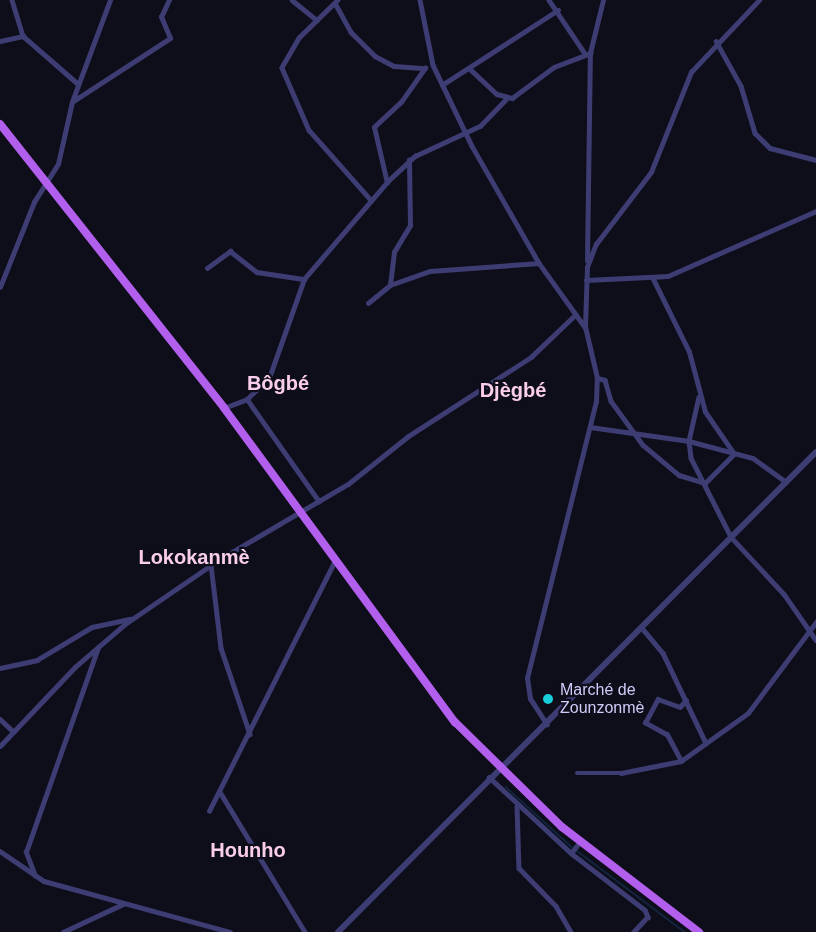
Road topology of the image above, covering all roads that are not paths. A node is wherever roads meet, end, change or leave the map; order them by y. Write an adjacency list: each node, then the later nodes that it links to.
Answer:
1 (12, 0): 12 (street)
2 (110, 0): 19 (street)
3 (169, 0): 22 (street)
4 (292, 0): 11 (street)
5 (420, 0): 16 (street)
6 (549, 0): 10 (street)
7 (603, 0): 15 (street)
8 (759, 0): 14 (street)
9 (336, 2): 11 (street); 17 (street)
10 (558, 10): 15 (street); 18 (street)
11 (317, 20): 29 (street)
12 (23, 36): 13 (street); 19 (street)
13 (0, 41)
14 (716, 41): 26 (street); 32 (street)
15 (587, 53): 21 (street); 32 (street)
16 (434, 65): 17 (street); 20 (street)
17 (425, 68): 28 (street)
18 (470, 69): 20 (street); 21 (street)
19 (77, 82): 22 (street)
20 (442, 85): 24 (street)
21 (506, 99): 24 (street)
22 (72, 102): 27 (street)
23 (0, 124): 27 (main road)
24 (464, 130): 25 (street); 31 (street)
25 (409, 160): 28 (street); 37 (street)
26 (816, 160)
27 (43, 182): 38 (street); 45 (main road)
28 (387, 183): 29 (street)
29 (371, 200): 34 (street)
30 (816, 211): 35 (street)
31 (539, 262): 37 (street); 40 (street)
32 (586, 267): 36 (street)
33 (207, 268): 34 (street)
34 (304, 279): 44 (street)
35 (653, 279): 36 (street); 43 (street)
36 (586, 280): 41 (street)
37 (390, 285): 39 (street)
38 (0, 287)
39 (368, 303)
40 (574, 315): 41 (street); 55 (street)
41 (585, 327): 42 (street)
42 (597, 378): 46 (street); 47 (street)
43 (699, 396): 49 (street); 52 (street)
44 (247, 399): 45 (street); 55 (street)
45 (224, 408): 56 (main road)
46 (590, 427): 47 (street); 69 (street)
47 (638, 436): 48 (street); 51 (street)
48 (660, 441): 49 (street); 51 (street)
49 (689, 441): 52 (street); 53 (street)
50 (816, 452): 54 (street)
51 (659, 454): 53 (street)
52 (734, 454): 53 (street); 54 (street)
53 (702, 480): 57 (street)
54 (786, 482): 57 (street)
55 (319, 501): 56 (street)
56 (302, 513): 58 (main road); 59 (street)
57 (731, 537): 62 (street); 63 (street)
58 (335, 560): 71 (street); 75 (main road)
59 (211, 565): 60 (street); 71 (street)
60 (133, 619): 65 (street); 66 (street)
61 (816, 622): 63 (street)
62 (642, 628): 67 (street); 69 (street)
63 (807, 628): 64 (street); 72 (street)
64 (816, 640)
65 (98, 647): 70 (street); 83 (street)
66 (0, 668)
67 (686, 700): 72 (street); 74 (street)
68 (0, 719): 70 (street)
69 (547, 725): 75 (street)
70 (13, 731): 73 (street)
71 (250, 734): 78 (street)
72 (706, 743): 74 (street)
73 (0, 746)
74 (681, 761): 76 (street)
75 (498, 770): 77 (street); 81 (main road)
76 (577, 772)
77 (489, 777): 79 (street); 88 (street)
78 (220, 792): 80 (street); 87 (street)
79 (517, 806): 81 (street); 89 (street)
80 (209, 811)
81 (575, 848): 90 (street); 91 (main road)
82 (0, 851): 83 (street)
83 (36, 878): 84 (street)
84 (123, 904): 85 (street); 86 (street)
85 (63, 932)
86 (230, 932)
87 (305, 932)
88 (338, 932)
89 (571, 932)
90 (634, 932)
91 (699, 932)

